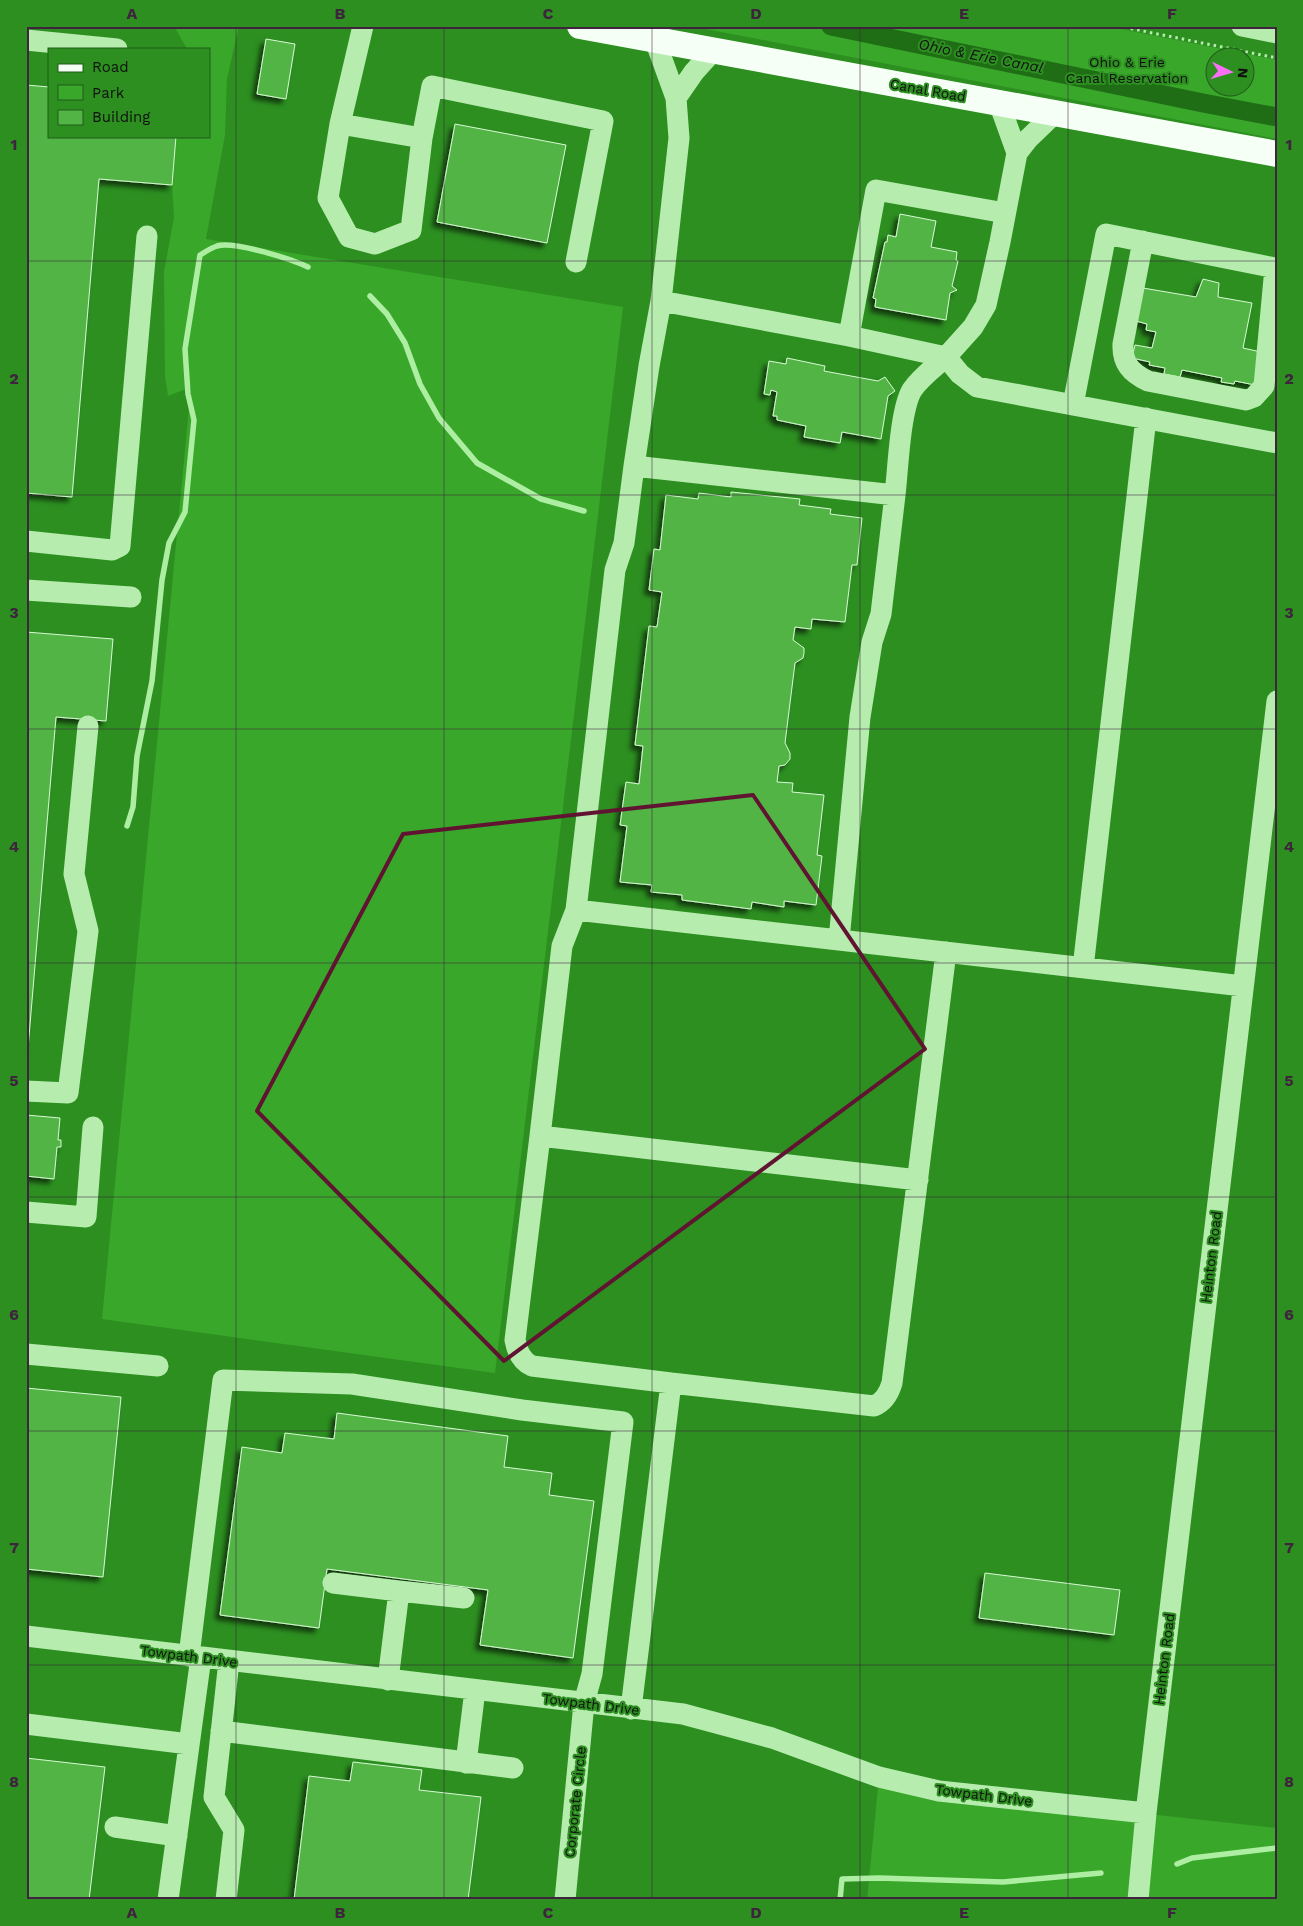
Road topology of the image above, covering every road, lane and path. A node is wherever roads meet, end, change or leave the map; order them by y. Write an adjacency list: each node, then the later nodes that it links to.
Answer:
1 (363, 26): 14 (street)
2 (580, 26): 7 (main road, Canal Road)
3 (1118, 26): 10 (path)
4 (1242, 26): 5 (street)
5 (1277, 33)
6 (26, 40): 8 (street)
7 (655, 40): 9 (main road, Canal Road); 11 (street)
8 (107, 48)
9 (713, 51): 11 (street); 12 (main road, Canal Road)
10 (1277, 58)
11 (676, 98): 22 (street)
12 (999, 103): 13 (main road, Canal Road); 16 (street)
13 (1055, 113): 16 (street); 17 (main road, Canal Road)
14 (340, 124): 15 (street); 15 (street)
15 (422, 138): 21 (street)
16 (1017, 153): 18 (street)
17 (1277, 154)
18 (1005, 214): 23 (street); 24 (street)
19 (147, 236): 30 (street)
20 (1143, 241): 20 (street); 25 (street)
21 (576, 262)
22 (661, 301): 23 (street); 28 (street)
23 (849, 336): 24 (street)
24 (946, 357): 25 (street); 29 (street)
25 (1073, 405): 26 (street)
26 (1146, 418): 27 (street); 38 (street)
27 (1277, 443)
28 (634, 466): 29 (street); 35 (street)
29 (895, 495): 36 (street)
30 (26, 540)
31 (26, 590): 32 (street)
32 (131, 597)
33 (1277, 701): 39 (street, Heinton Road)
34 (88, 726): 40 (street)
35 (576, 910): 36 (street); 42 (street)
36 (839, 940): 37 (street)
37 (946, 952): 38 (street); 43 (street)
38 (1083, 968): 39 (street)
39 (1243, 986): 63 (street, Heinton Road)
40 (26, 1091)
41 (93, 1127): 44 (street)
42 (540, 1136): 43 (street); 47 (street)
43 (918, 1180): 47 (street)
44 (26, 1212)
45 (26, 1354): 46 (street)
46 (158, 1366)
47 (671, 1383): 57 (street)
48 (333, 1583): 49 (street)
49 (399, 1591): 50 (street); 54 (street)
50 (464, 1598)
51 (26, 1636): 52 (street, Towpath Drive)
52 (195, 1657): 53 (street, Towpath Drive); 56 (street, Corporate Circle); 60 (street)
53 (229, 1661): 54 (street, Towpath Drive); 59 (street)
54 (388, 1680): 55 (street, Towpath Drive)
55 (475, 1690): 56 (street, Towpath Drive); 61 (street)
56 (584, 1703): 57 (street, Towpath Drive); 68 (street, Corporate Circle)
57 (631, 1709): 63 (street, Towpath Drive)
58 (26, 1724): 60 (street)
59 (221, 1732): 61 (street); 67 (street)
60 (189, 1744): 65 (street)
61 (466, 1763): 62 (street)
62 (513, 1768)
63 (1146, 1814): 69 (street, Heinton Road)
64 (116, 1827): 65 (street)
65 (177, 1836): 66 (street)
66 (168, 1900)
67 (226, 1900)
68 (565, 1900)
69 (1138, 1900)

